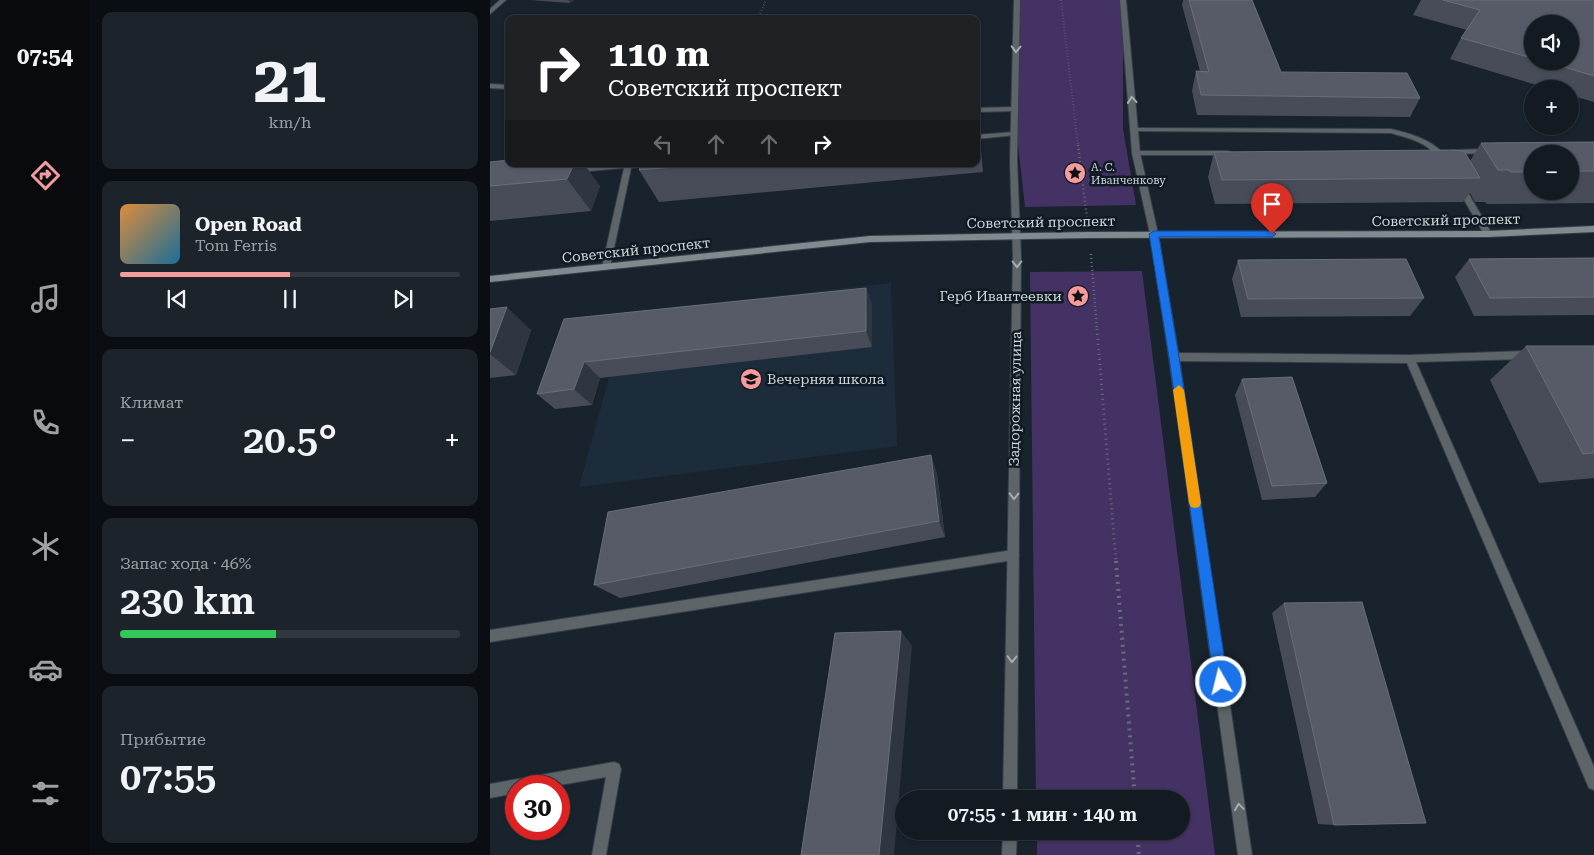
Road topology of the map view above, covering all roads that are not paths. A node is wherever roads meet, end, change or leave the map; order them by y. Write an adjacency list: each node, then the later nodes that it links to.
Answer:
1 (503, 0): 4 (street)
2 (1017, 0): 7 (street, Задорожная улица, one-way to 7)
3 (1123, 0): 9 (street, one-way to 3)
4 (490, 12)
5 (490, 86): 6 (street)
6 (505, 87)
7 (1014, 109): 8 (street); 10 (street, Задорожная улица)
8 (980, 110)
9 (1135, 130): 14 (street); 15 (street)
10 (1014, 134): 11 (street); 25 (street, Задорожная улица)
11 (980, 137)
12 (1498, 151): 14 (street)
13 (1420, 152): 14 (street)
14 (1440, 152): 19 (street)
15 (1136, 153): 16 (street); 23 (street)
16 (1234, 153)
17 (608, 167): 20 (street)
18 (628, 167): 26 (street)
19 (1449, 168)
20 (569, 171)
21 (1454, 176): 24 (street)
22 (1594, 229): 24 (street, Советский проспект)
23 (1154, 234): 24 (street, Советский проспект); 25 (street, Советский проспект); 29 (street)
24 (1488, 234)
25 (1016, 237): 26 (street, Советский проспект); 31 (street, Задорожная улица, one-way to 31)
26 (606, 267): 27 (street, Советский проспект)
27 (490, 279)
28 (1537, 355): 30 (street)
29 (1174, 357): 30 (street); 41 (street, one-way to 29)
30 (1410, 359): 34 (street)
31 (1014, 555): 32 (street); 36 (street, Задорожная улица, one-way to 36)
32 (490, 636)
33 (570, 777): 39 (street)
34 (1594, 783)
35 (505, 788): 37 (street)
36 (1010, 790)
37 (490, 791)
38 (1010, 840): 40 (street)
39 (599, 855)
40 (1009, 855)
41 (1245, 855)

